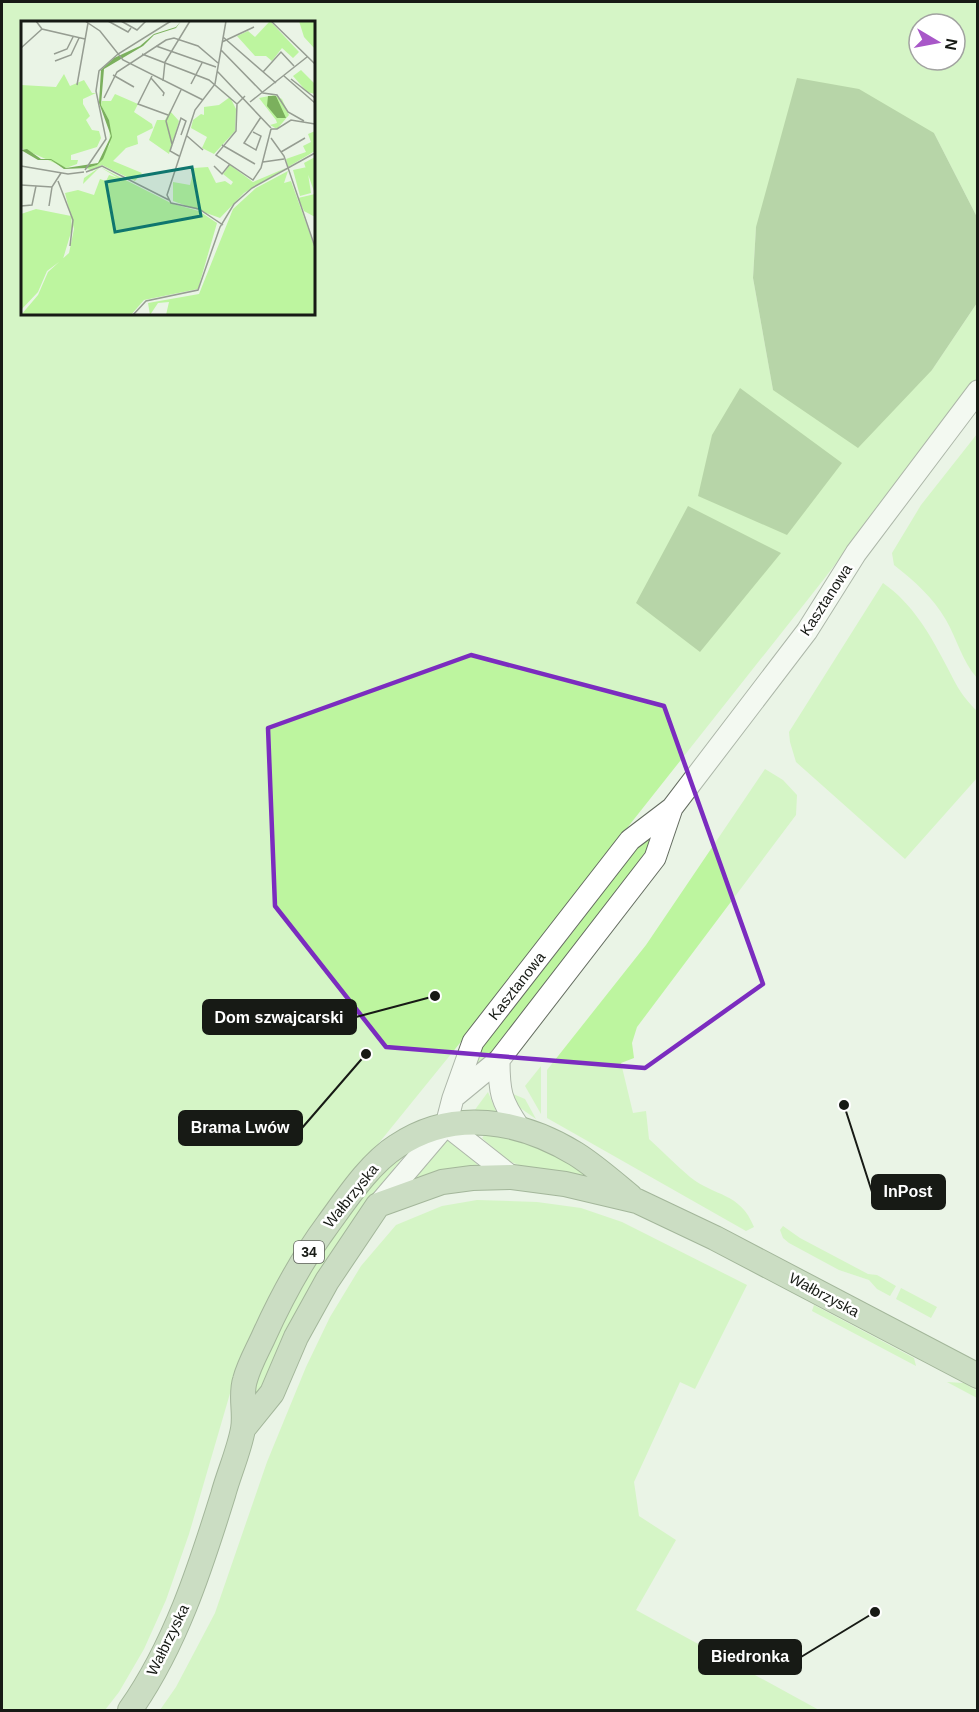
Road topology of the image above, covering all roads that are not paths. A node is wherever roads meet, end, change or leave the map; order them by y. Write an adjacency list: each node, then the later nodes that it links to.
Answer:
1 (978, 391): 2 (street, Kasztanowa)
2 (672, 808): 3 (street, Kasztanowa); 4 (street, Kasztanowa)
3 (498, 1060): 4 (street, Kasztanowa); 6 (street)
4 (453, 1098): 5 (street, Kasztanowa)
5 (446, 1125): 6 (main road, Wałbrzyska / 34); 7 (street); 9 (street, Kasztanowa); 11 (main road, Wałbrzyska / 34)
6 (519, 1128): 8 (main road, Wałbrzyska / 34)
7 (512, 1177): 8 (main road, Wałbrzyska / 34); 9 (main road, Wałbrzyska / 34)
8 (637, 1201): 10 (main road, Wałbrzyska / 34)
9 (378, 1205): 11 (main road, Wałbrzyska / 34)
10 (978, 1376)
11 (243, 1429): 12 (main road, Wałbrzyska / 34)
12 (130, 1710)

